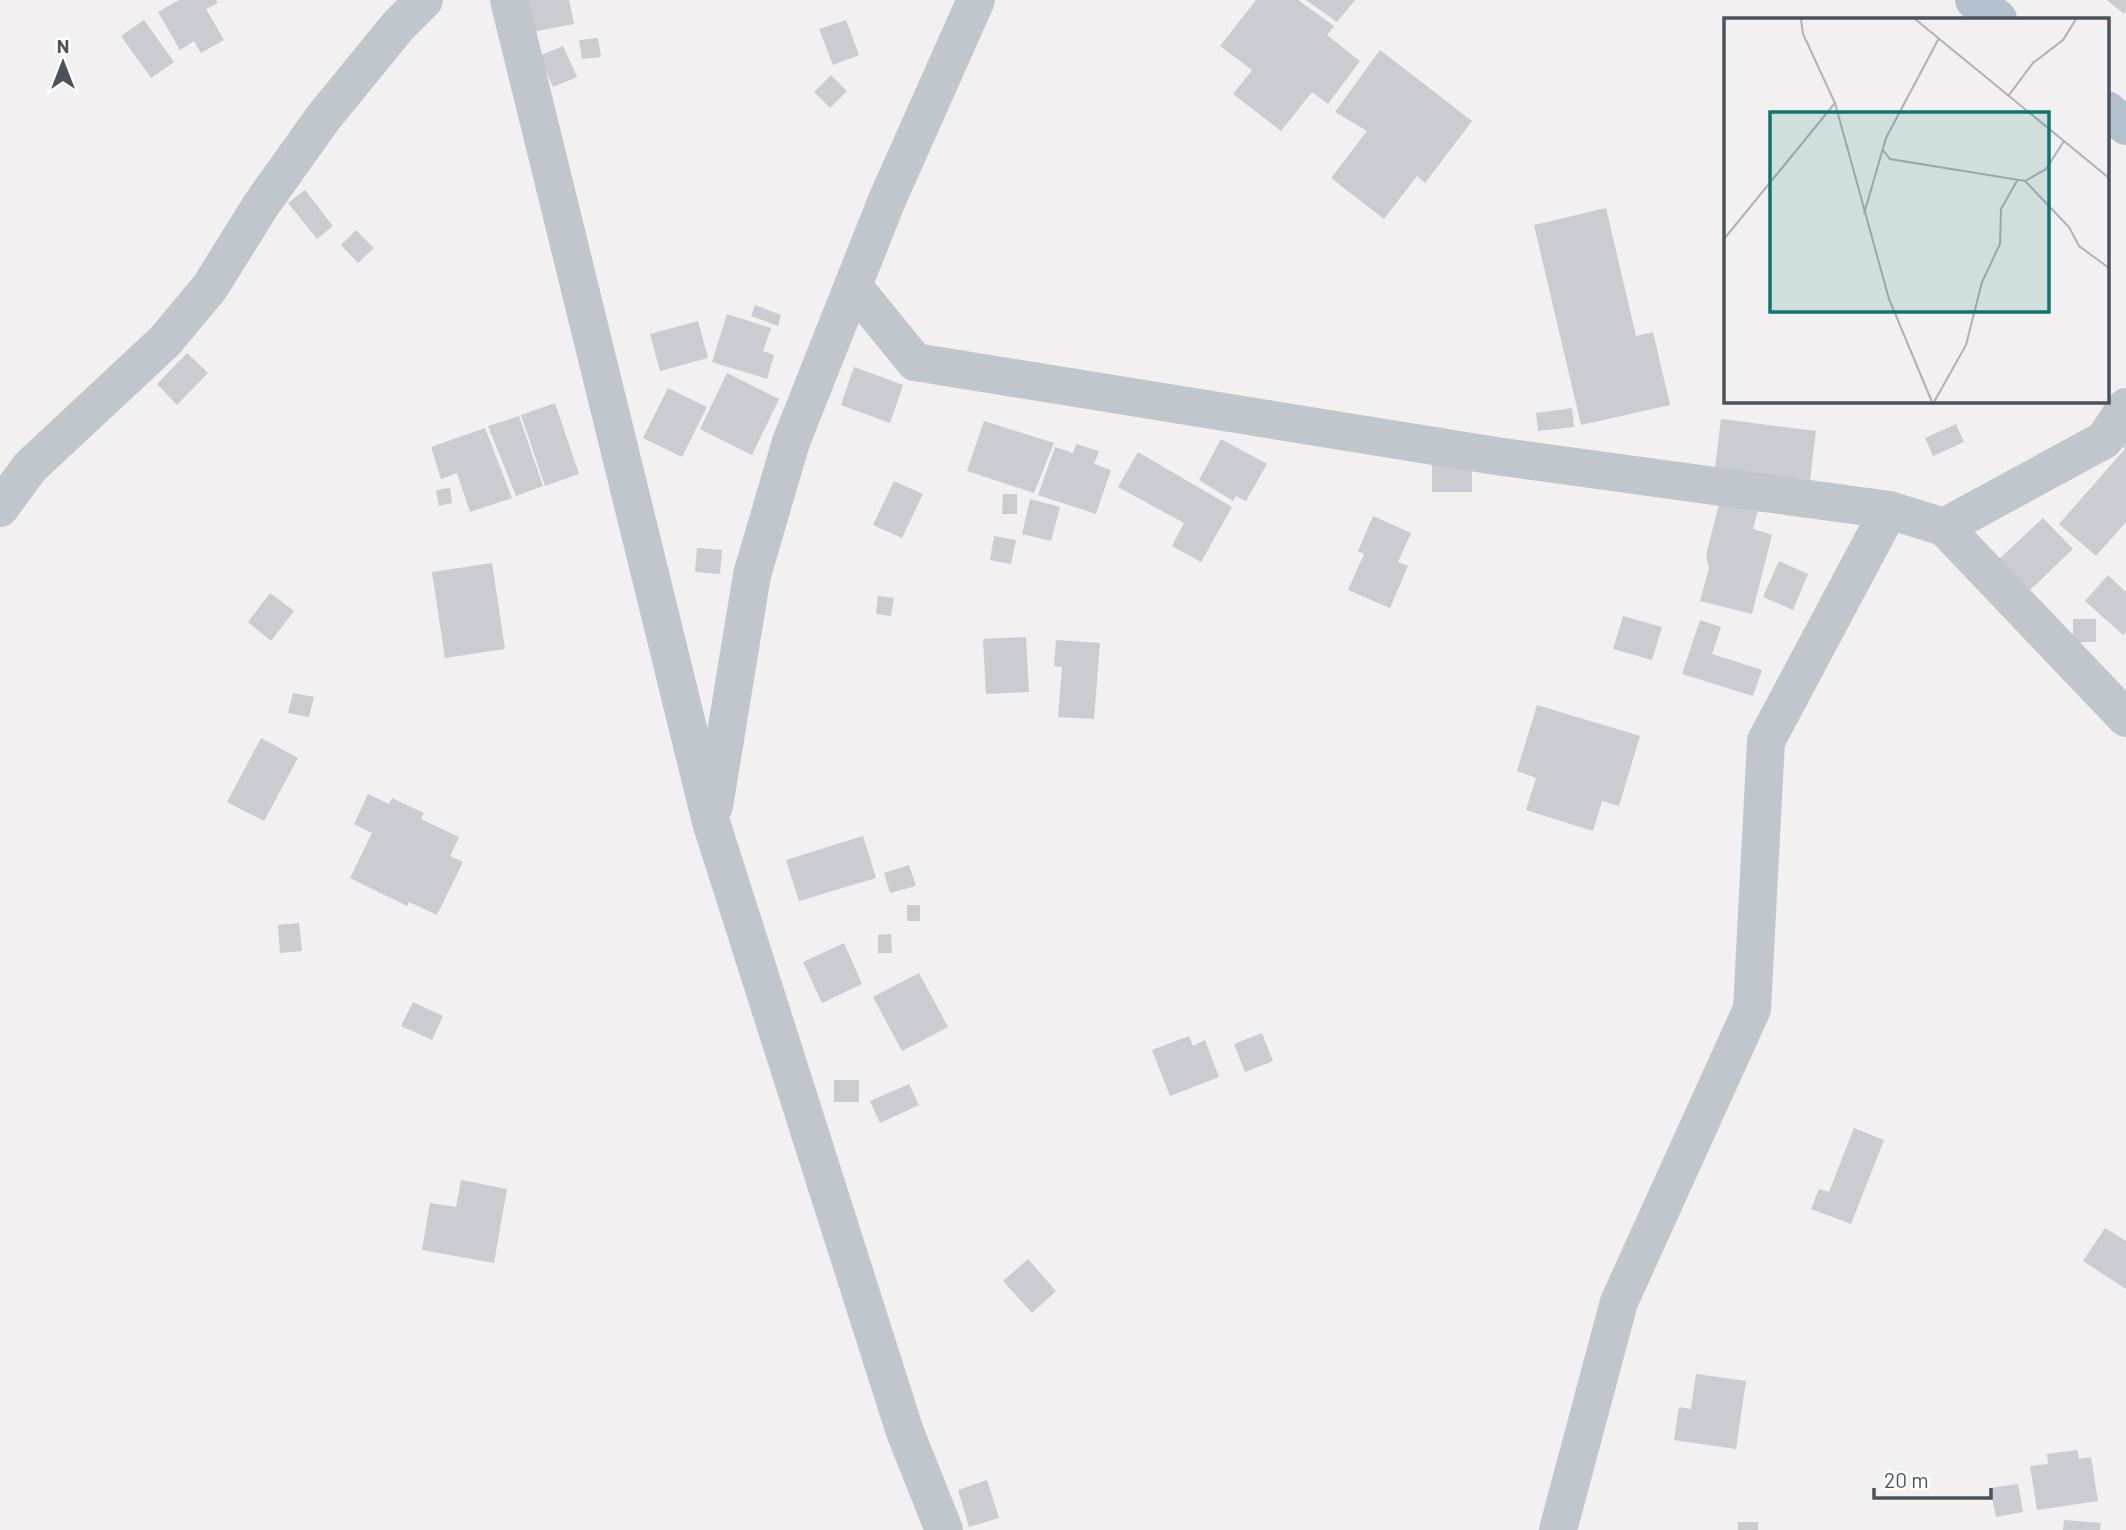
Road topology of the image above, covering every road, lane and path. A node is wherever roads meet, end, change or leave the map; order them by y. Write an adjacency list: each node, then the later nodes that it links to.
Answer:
1 (424, 0): 10 (street)
2 (509, 0): 14 (street)
3 (976, 0): 8 (street)
4 (1975, 0): 5 (main road)
5 (1997, 18)
6 (2108, 111): 7 (main road)
7 (2126, 126)
8 (853, 286): 11 (street); 14 (street)
9 (2126, 407): 12 (street)
10 (0, 508)
11 (1889, 510): 12 (street); 16 (street)
12 (1944, 527): 13 (street)
13 (2126, 718)
14 (711, 822): 15 (street)
15 (944, 1530)
16 (1558, 1530)

